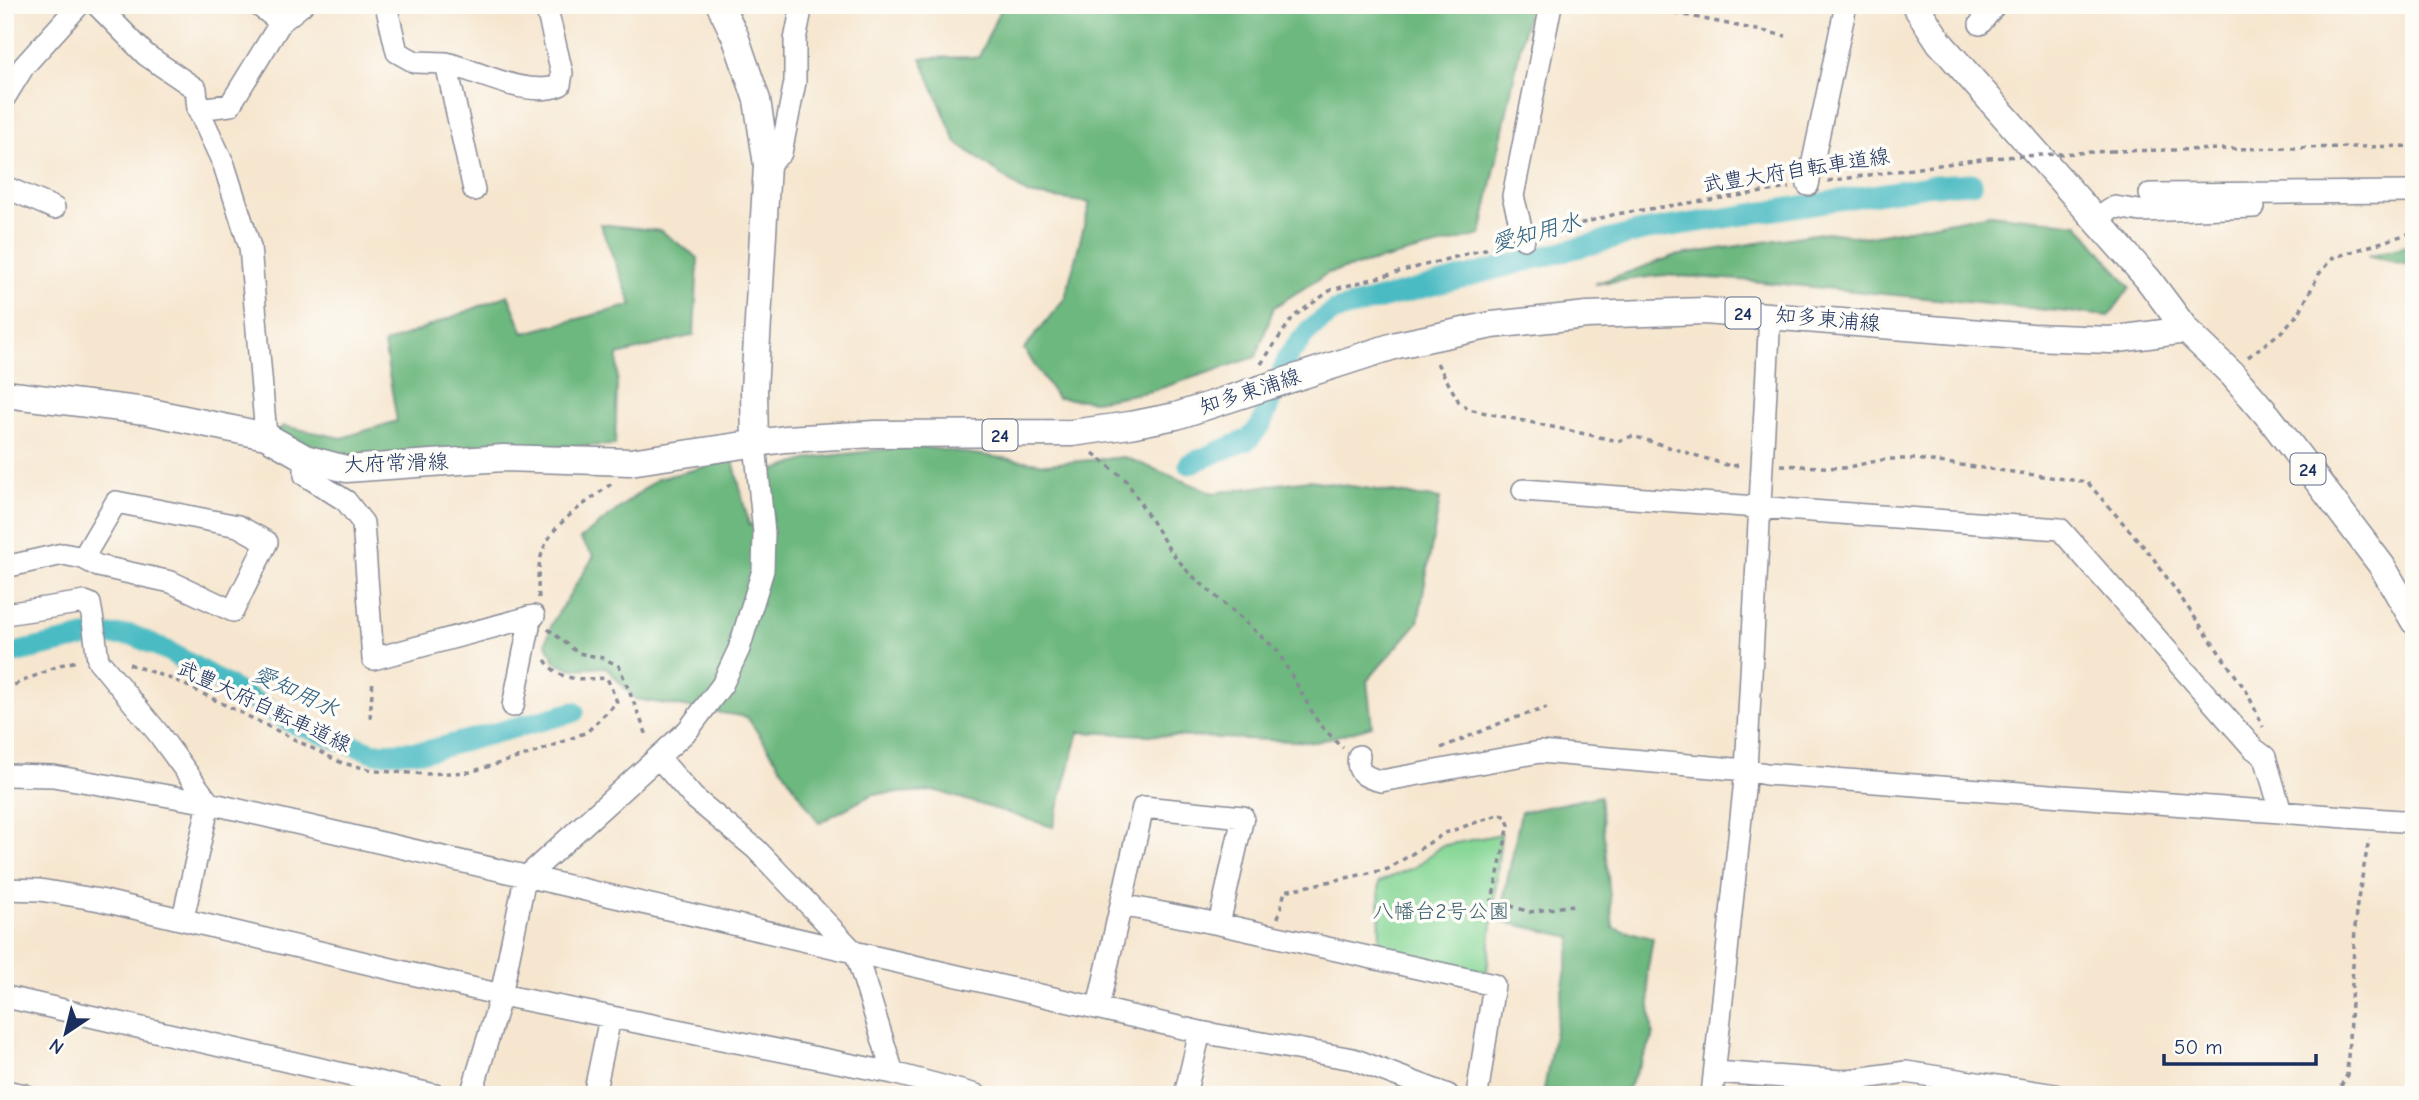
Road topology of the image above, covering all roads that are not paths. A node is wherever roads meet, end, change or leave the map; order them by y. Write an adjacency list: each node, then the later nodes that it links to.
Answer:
1 (79, 5): 16 (street)
2 (97, 5): 17 (street)
3 (258, 5): 13 (street)
4 (302, 5): 13 (street)
5 (386, 5): 15 (street)
6 (546, 5): 15 (street)
7 (720, 5): 18 (main road)
8 (802, 5): 18 (street)
9 (1551, 5): 27 (street)
10 (1846, 5): 19 (street)
11 (1915, 5): 26 (main road, 24)
12 (1995, 5): 14 (street)
13 (281, 22): 17 (street)
14 (1980, 24)
15 (446, 63): 21 (street)
16 (5, 97)
17 (198, 109): 31 (street)
18 (767, 165): 32 (main road)
19 (1808, 185)
20 (5, 187): 25 (street)
21 (474, 190)
22 (2414, 192): 23 (street)
23 (2333, 193): 24 (street); 26 (street)
24 (2150, 194)
25 (54, 208)
26 (2095, 219): 29 (main road, 24)
27 (1524, 239)
28 (1770, 314): 29 (main road, 知多東浦線 / 24); 32 (main road, 知多東浦線 / 24); 35 (street)
29 (2186, 330): 39 (main road, 24)
30 (5, 394): 31 (main road, 大府常滑線)
31 (266, 436): 33 (main road, 大府常滑線)
32 (755, 443): 33 (main road, 大府常滑線); 42 (street)
33 (305, 458): 40 (street)
34 (1523, 490): 35 (street)
35 (1758, 508): 43 (street); 46 (street)
36 (83, 558): 36 (street); 37 (street)
37 (5, 567)
38 (5, 614): 45 (street, bridge)
39 (2414, 621)
40 (513, 706)
41 (1359, 756): 43 (street)
42 (659, 757): 48 (street); 53 (street)
43 (1746, 770): 46 (street); 60 (street)
44 (5, 775): 45 (street)
45 (209, 803): 48 (street); 51 (street)
46 (2281, 812): 47 (street)
47 (2414, 822)
48 (525, 878): 53 (street); 54 (street)
49 (5, 889): 51 (street)
50 (1121, 905): 52 (street); 52 (street); 56 (street)
51 (183, 918): 54 (street)
52 (1219, 925): 69 (street)
53 (856, 954): 56 (street); 59 (street)
54 (501, 995): 57 (street); 64 (street)
55 (5, 999): 63 (street)
56 (1098, 1007): 58 (street)
57 (610, 1018): 59 (street); 65 (street)
58 (1200, 1032): 67 (street); 68 (street)
59 (893, 1073): 66 (street)
60 (1715, 1073): 70 (street); 71 (street)
61 (5, 1091): 62 (street)
62 (24, 1095)
63 (435, 1095)
64 (471, 1095)
65 (594, 1095)
66 (976, 1095)
67 (1185, 1095)
68 (1448, 1095)
69 (1477, 1095)
70 (1712, 1095)
71 (2055, 1095)

